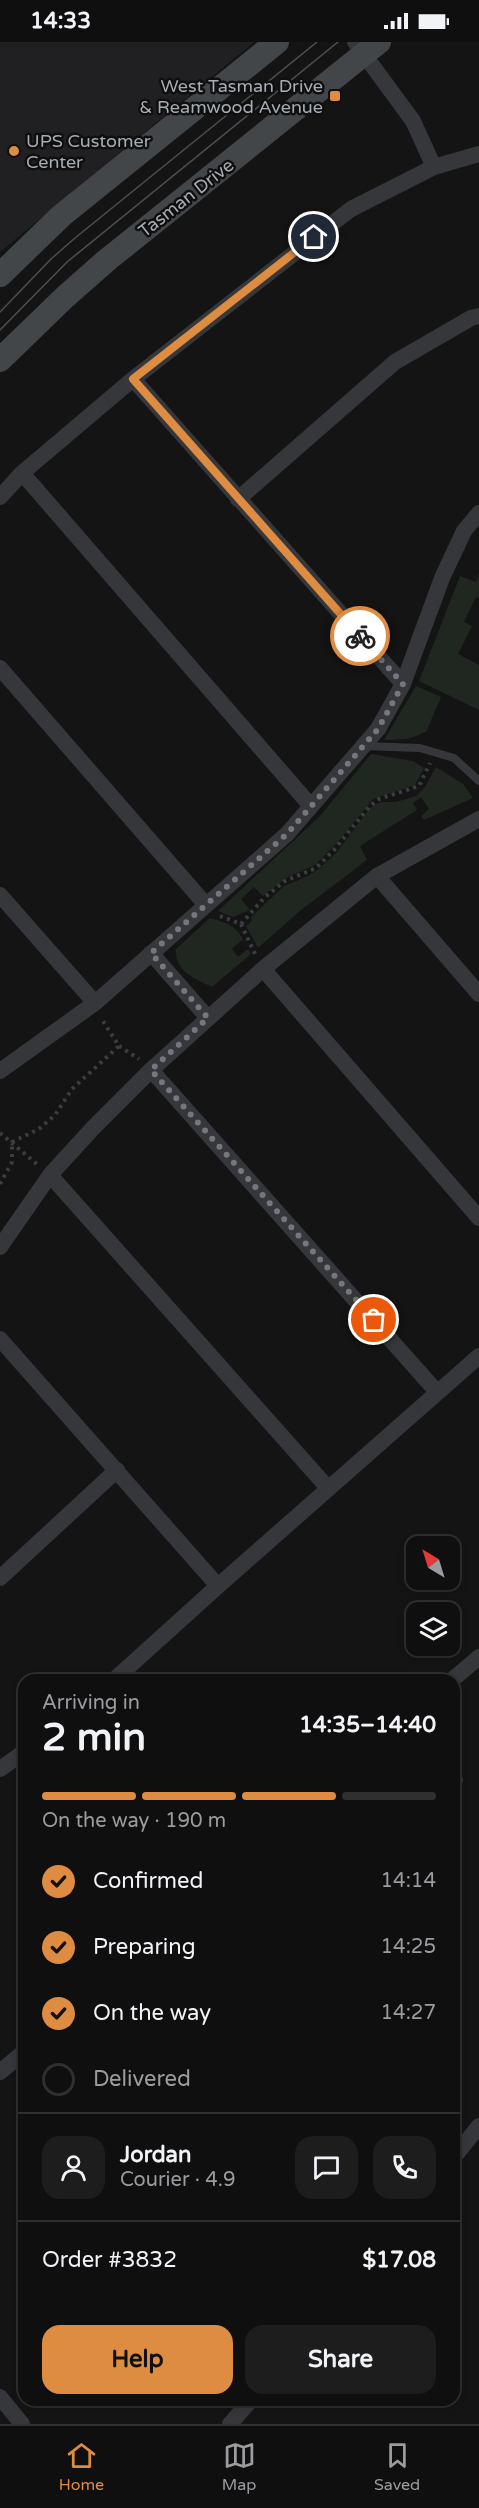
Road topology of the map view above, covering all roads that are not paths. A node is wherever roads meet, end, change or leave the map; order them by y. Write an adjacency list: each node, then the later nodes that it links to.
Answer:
1 (277, 42): 5 (main road)
2 (366, 46): 4 (street); 7 (main road, Tasman Drive)
3 (479, 154): 4 (street)
4 (434, 167): 8 (street)
5 (0, 275)
6 (479, 316): 11 (street)
7 (0, 360)
8 (133, 379): 9 (street); 11 (street)
9 (22, 473): 10 (street); 17 (street)
10 (0, 497)
11 (238, 499): 14 (street)
12 (479, 513): 14 (street)
13 (0, 668): 21 (street)
14 (403, 684): 15 (street)
15 (363, 746): 16 (lane); 17 (street)
16 (479, 781)
17 (310, 806): 21 (street)
18 (479, 819): 19 (street)
19 (377, 876): 23 (street); 24 (street)
20 (0, 895): 25 (street)
21 (206, 905): 22 (street)
22 (151, 953): 25 (street); 26 (street)
23 (263, 969): 26 (street); 30 (street)
24 (479, 994)
25 (94, 1004): 28 (street)
26 (208, 1018): 27 (street)
27 (151, 1070): 29 (street); 34 (street)
28 (0, 1071)
29 (50, 1175): 31 (street); 36 (street)
30 (479, 1218)
31 (0, 1246)
32 (0, 1339): 35 (street)
33 (479, 1356): 34 (street)
34 (437, 1392): 36 (street)
35 (117, 1470): 37 (street); 38 (street)
36 (328, 1488): 38 (street)
37 (0, 1578)
38 (218, 1586): 40 (street)
39 (479, 1657): 41 (street)
40 (121, 1674)
41 (459, 1674)
42 (18, 1756): 43 (street)
43 (0, 1769)
44 (18, 2057): 45 (street)
45 (0, 2072)
46 (479, 2126): 47 (street)
47 (460, 2150)
48 (0, 2397): 50 (street)
49 (246, 2406): 51 (street)
50 (22, 2424)
51 (230, 2424)

